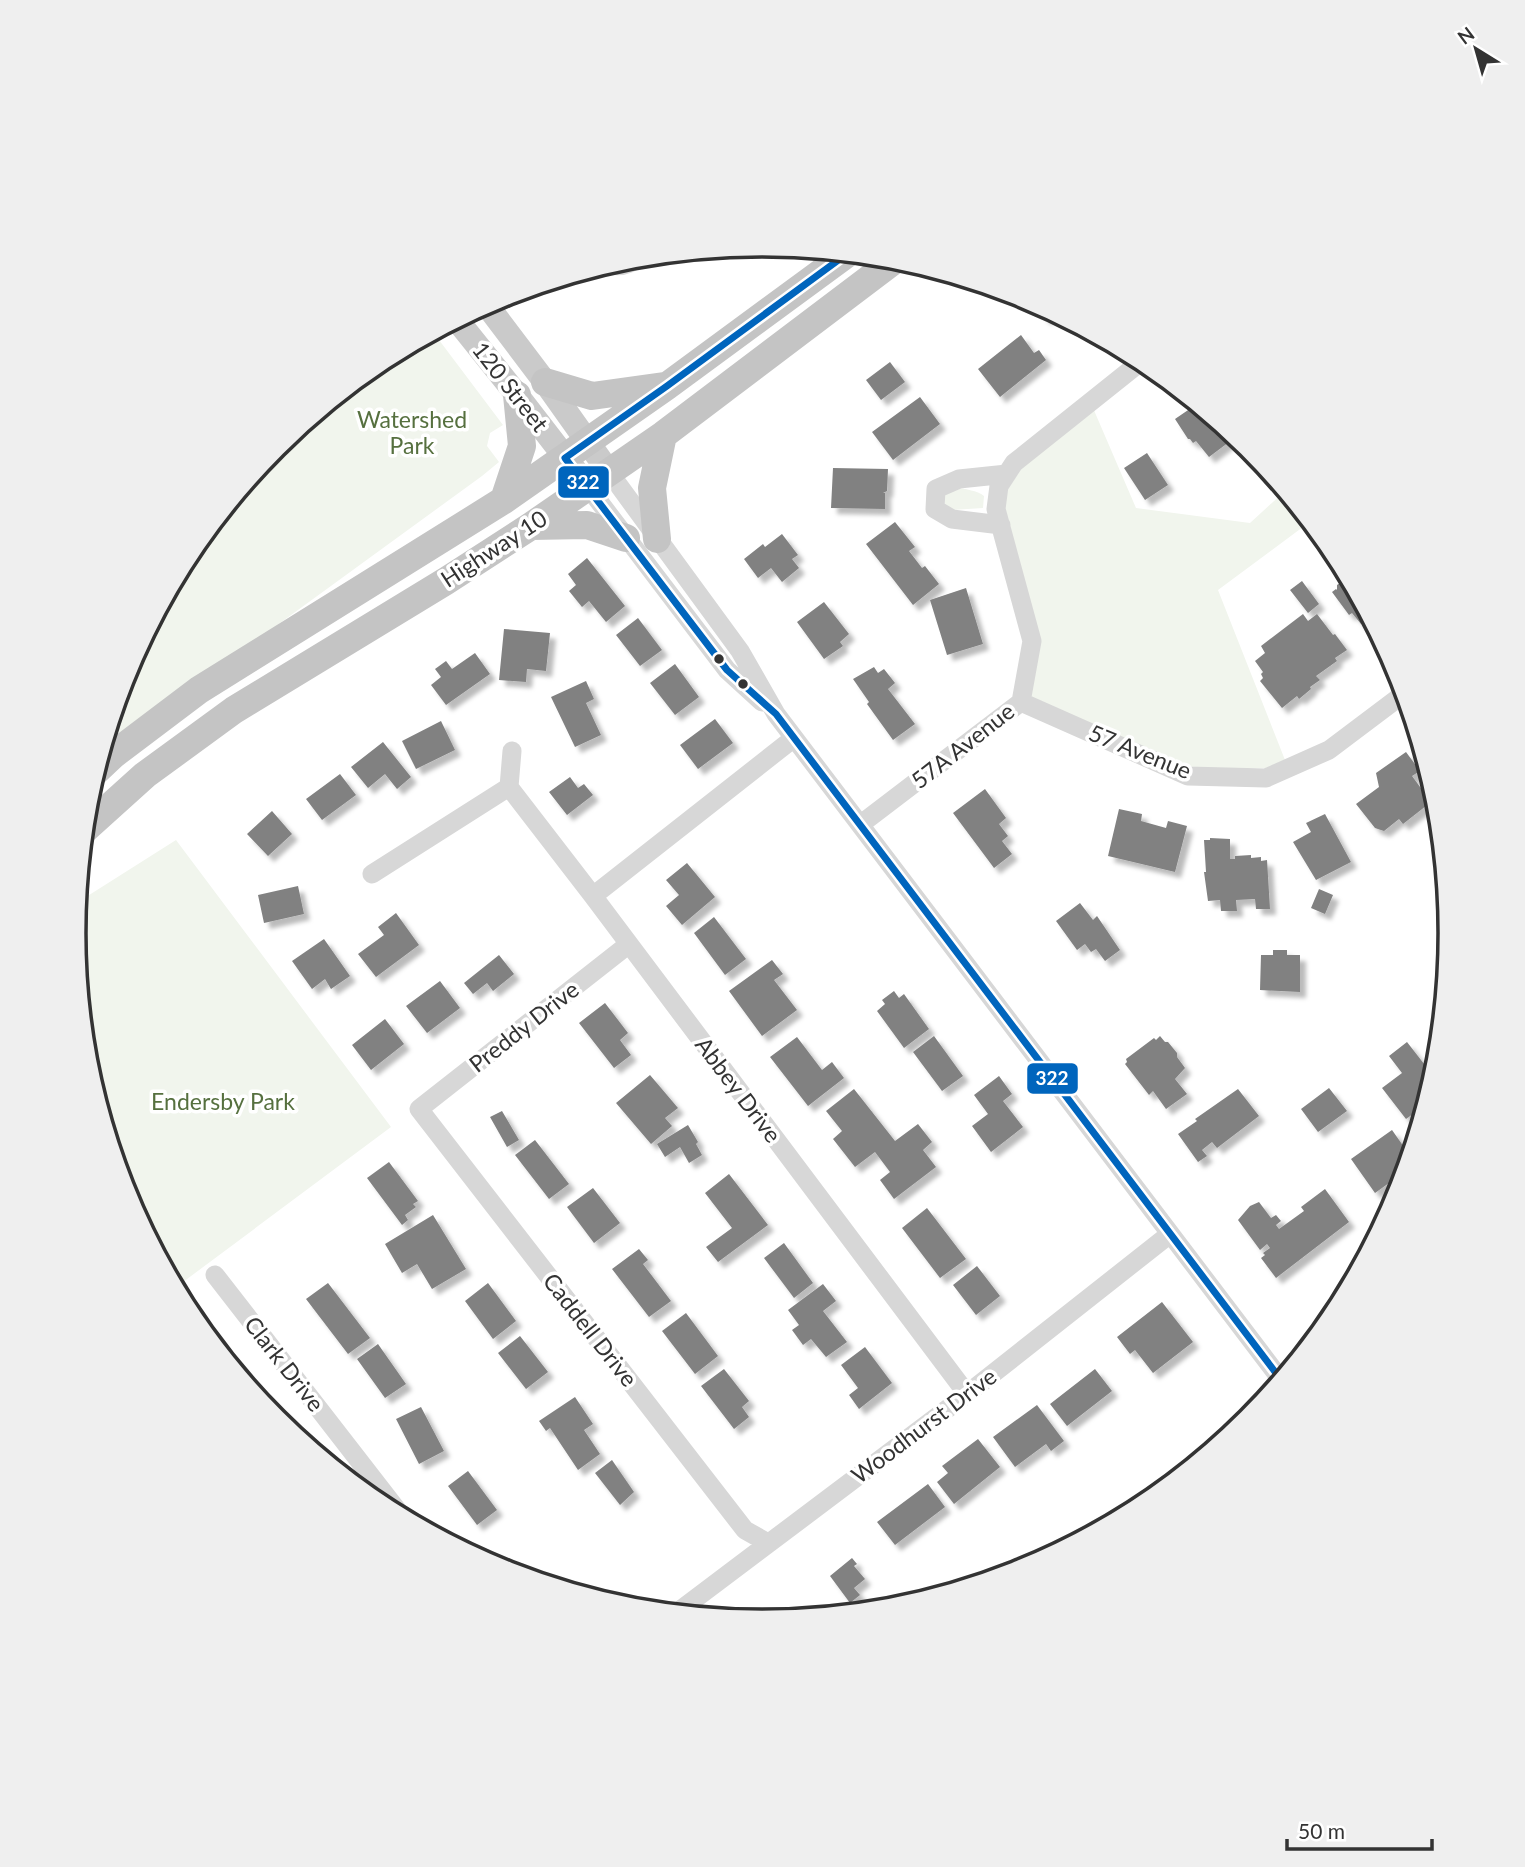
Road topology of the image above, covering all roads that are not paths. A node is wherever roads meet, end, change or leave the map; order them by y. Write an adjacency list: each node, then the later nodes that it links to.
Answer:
1 (837, 261): 7 (highway, Highway 10)
2 (884, 268): 9 (highway, Highway 10)
3 (493, 313): 6 (main road, 120 Street)
4 (463, 327): 8 (main road, 120 Street)
5 (1133, 368): 11 (street, 57A Avenue)
6 (545, 382): 7 (highway); 10 (main road, 120 Street)
7 (667, 386): 10 (highway, Highway 10)
8 (517, 395): 10 (main road, 120 Street); 13 (highway)
9 (663, 435): 12 (highway, Highway 10); 17 (highway)
10 (576, 450): 12 (main road, 120 Street); 13 (highway, Highway 10)
11 (1007, 474): 14 (street, 57A Avenue); 14 (street)
12 (599, 480): 15 (highway, Highway 10); 16 (street, 120 Street); 17 (street, 120 Street)
13 (504, 500): 23 (highway, Highway 10)
14 (1001, 525): 19 (street, 57A Avenue)
15 (531, 526): 16 (highway); 25 (highway, Highway 10)
16 (626, 538): 20 (street, 120 Street)
17 (657, 538): 20 (street, 120 Street)
18 (1397, 699): 19 (street, 57 Avenue)
19 (1021, 702): 26 (street, 57A Avenue)
20 (776, 714): 21 (street, 120 Street)
21 (794, 738): 26 (street, 120 Street); 28 (street)
22 (512, 751): 24 (street)
23 (109, 759)
24 (509, 787): 27 (street); 28 (street, Abbey Drive)
25 (96, 819)
26 (861, 824): 31 (street, 120 Street)
27 (372, 874)
28 (593, 896): 29 (street, Abbey Drive)
29 (629, 944): 30 (street, Preddy Drive); 34 (street, Abbey Drive)
30 (419, 1109): 36 (street, Caddell Drive)
31 (1170, 1234): 33 (street, 120 Street); 34 (street, Woodhurst Drive)
32 (215, 1275): 35 (street, Clark Drive)
33 (1276, 1374)
34 (967, 1394): 36 (street, Woodhurst Drive)
35 (382, 1493)
36 (768, 1543): 37 (street, Woodhurst Drive)
37 (686, 1605)

